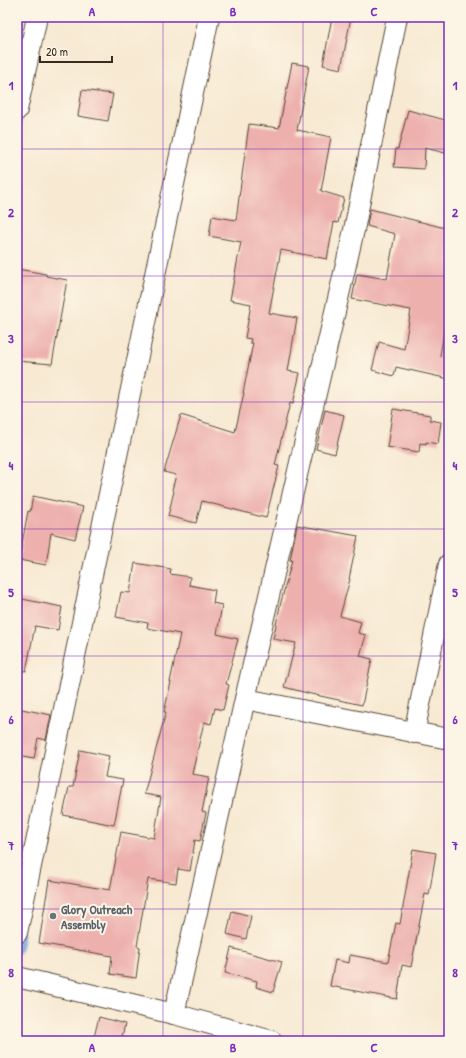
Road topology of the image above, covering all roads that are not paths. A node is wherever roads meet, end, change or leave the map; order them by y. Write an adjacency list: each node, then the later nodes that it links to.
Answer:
1 (37, 17): 4 (street)
2 (208, 17): 9 (street)
3 (397, 17): 6 (street)
4 (17, 110)
5 (449, 564): 7 (street)
6 (245, 699): 7 (street); 11 (street)
7 (414, 733): 8 (street)
8 (449, 739)
9 (17, 933)
10 (17, 976): 11 (street)
11 (174, 1014): 12 (street)
12 (272, 1041)

